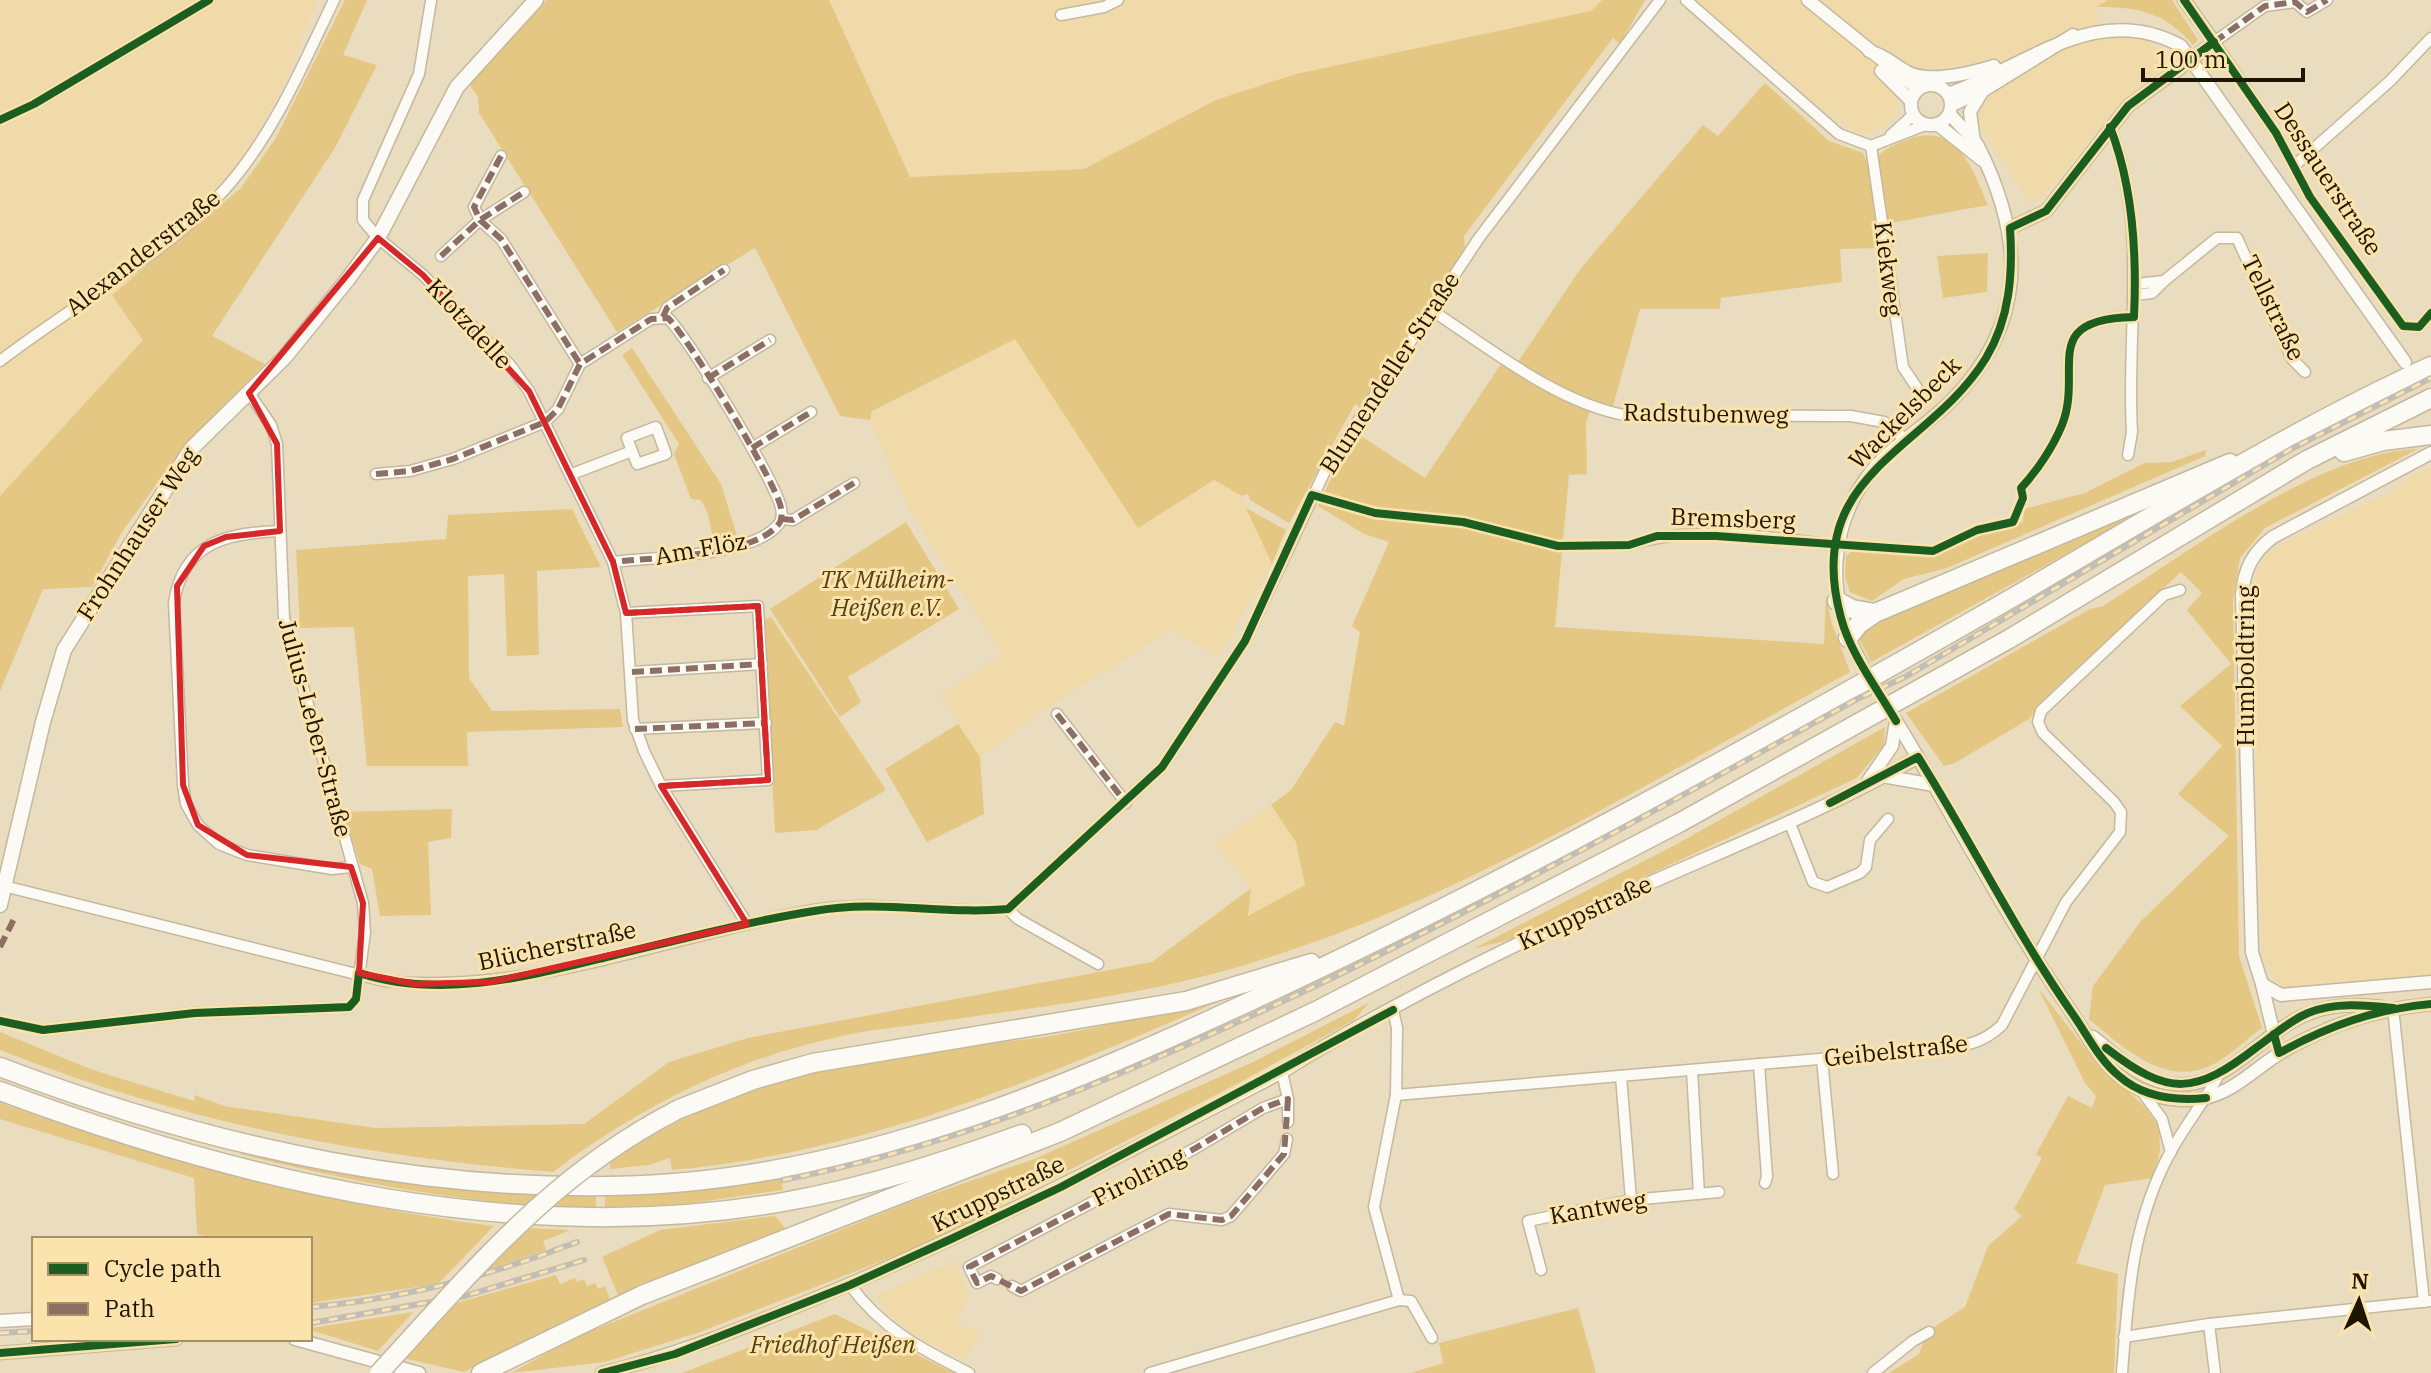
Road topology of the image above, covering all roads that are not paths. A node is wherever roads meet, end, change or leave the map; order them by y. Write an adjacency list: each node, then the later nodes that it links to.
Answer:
1 (209, 0): 22 (street)
2 (334, 0): 43 (street, Alexanderstraße)
3 (536, 0): 34 (main road, Frohnhauser Weg)
4 (1118, 0): 11 (street)
5 (1660, 0): 38 (street, Blumendeller Straße)
6 (1686, 0): 27 (street)
7 (1808, 0): 15 (street)
8 (2184, 0): 14 (street, Dessauerstraße)
9 (2327, 0): 14 (street)
10 (431, 1): 34 (street)
11 (1061, 15)
12 (2085, 26): 16 (street); 18 (street); 44 (street)
13 (2431, 38): 30 (street)
14 (2214, 42): 24 (street, bridge); 30 (street, Dessauerstraße)
15 (1869, 51): 16 (street); 17 (street); 19 (street)
16 (2005, 63): 20 (street)
17 (1918, 89): 19 (street); 20 (street)
18 (1986, 89): 20 (street); 26 (street)
19 (1911, 101): 21 (street)
20 (1950, 105): 23 (street); 26 (street)
21 (1913, 115): 23 (street); 25 (street)
22 (0, 120)
23 (1931, 124): 25 (street); 29 (street)
24 (2110, 127): 33 (street); 37 (street)
25 (1887, 139): 27 (street)
26 (1974, 141): 29 (street, Wackelsbeck)
27 (1871, 146): 49 (street, Kiekweg)
28 (501, 156): 32 (street)
29 (1982, 160): 33 (street, Wackelsbeck)
30 (2294, 166): 39 (street, Dessauerstraße)
31 (524, 192): 32 (street)
32 (480, 220): 35 (street); 45 (street)
33 (2010, 228): 55 (street, Wackelsbeck)
34 (378, 238): 50 (main road, Frohnhauser Weg); 53 (street, Klotzdelle)
35 (441, 256)
36 (724, 270): 40 (street)
37 (2135, 290): 41 (street); 47 (street, Tellstraße)
38 (1431, 310): 55 (street, Radstubenweg); 87 (street, Blumendeller Straße)
39 (2431, 313)
40 (663, 317): 45 (street); 48 (street)
41 (2134, 317): 60 (street); 65 (street)
42 (770, 340): 48 (street)
43 (0, 361)
44 (2405, 362)
45 (580, 364): 53 (street)
46 (2431, 366): 59 (highway)
47 (2305, 372)
48 (708, 378): 56 (street)
49 (1917, 388)
50 (249, 393): 67 (street, Julius-Leber-Straße); 91 (main road, Frohnhauser Weg)
51 (2431, 398): 63 (highway)
52 (811, 412): 56 (street)
53 (545, 422): 61 (street); 62 (street, Klotzdelle)
54 (2431, 435): 63 (highway)
55 (1905, 439): 69 (street, Wackelsbeck)
56 (752, 448): 66 (street)
57 (632, 451): 62 (street)
58 (2431, 453): 100 (street, Humboldtring)
59 (2259, 454): 74 (highway); 95 (highway)
60 (2128, 455)
61 (376, 474)
62 (572, 474): 70 (street, Klotzdelle)
63 (2275, 480): 117 (highway)
64 (854, 483): 66 (street, Am Flöz)
65 (2021, 488)
66 (782, 519): 70 (street, Am Flöz)
67 (280, 531): 90 (street, Julius-Leber-Straße); 90 (street)
68 (1629, 545): 69 (street, Bremsberg)
69 (1837, 545): 72 (street, Wackelsbeck)
70 (613, 562): 73 (street, Klotzdelle)
71 (2180, 590): 96 (street)
72 (1837, 601): 74 (highway); 75 (street, Wackelsbeck)
73 (626, 613): 76 (street); 78 (street, Klotzdelle)
74 (1875, 613): 75 (highway)
75 (1848, 638): 77 (street, Wackelsbeck)
76 (762, 664): 78 (street); 80 (street)
77 (1862, 664)
78 (632, 672): 81 (street, Klotzdelle)
79 (1057, 714): 87 (street)
80 (766, 723): 81 (street); 86 (street)
81 (635, 729): 86 (street, Klotzdelle)
82 (1918, 757): 83 (street, Kruppstraße); 84 (street); 85 (street)
83 (1882, 776): 84 (street, Kruppstraße); 85 (street)
84 (1866, 784): 89 (street, Kruppstraße)
85 (1934, 785): 96 (street)
86 (661, 786): 94 (street, Klotzdelle)
87 (1126, 803): 93 (street, Blumendeller Straße)
88 (1888, 819): 89 (street)
89 (1789, 821): 105 (street, Kruppstraße)
90 (351, 867): 98 (street, Julius-Leber-Straße)
91 (1, 887): 92 (main road, Frohnhauser Weg); 98 (street, Blücherstraße)
92 (0, 905)
93 (1008, 909): 94 (street, Blücherstraße); 97 (street)
94 (747, 924): 98 (street, Blücherstraße)
95 (1363, 948): 112 (highway); 149 (highway, bridge)
96 (2036, 961): 107 (street); 110 (street, Geibelstraße)
97 (1098, 964)
98 (359, 973): 106 (street)
99 (2431, 982): 101 (street)
100 (2262, 984): 101 (street); 108 (street, Humboldtring)
101 (2384, 987): 103 (street)
102 (2431, 1004): 104 (street)
103 (2346, 1005): 104 (street); 108 (street)
104 (2393, 1008): 109 (street); 137 (street)
105 (1393, 1010): 114 (street, Kruppstraße); 121 (street)
106 (43, 1030)
107 (2085, 1031): 118 (street); 119 (street)
108 (2274, 1034): 109 (street, Humboldtring); 116 (street)
109 (2279, 1053): 122 (street)
110 (1822, 1059): 111 (street, Geibelstraße); 127 (street)
111 (1759, 1064): 113 (street, Geibelstraße); 128 (street)
112 (0, 1067)
113 (1692, 1070): 115 (street, Geibelstraße); 130 (street)
114 (1282, 1072): 123 (street); 134 (street, Kruppstraße)
115 (1621, 1076): 121 (street, Geibelstraße); 131 (street)
116 (2217, 1078): 118 (street); 122 (street)
117 (1160, 1084): 120 (highway); 148 (highway)
118 (2182, 1084): 122 (street)
119 (2141, 1090): 122 (street); 126 (street)
120 (0, 1091)
121 (1396, 1095): 136 (street)
122 (2206, 1098): 126 (street)
123 (1288, 1099): 124 (street); 132 (street, Pirolring)
124 (1288, 1122)
125 (1287, 1139): 135 (street, Pirolring)
126 (2171, 1152): 142 (street)
127 (1833, 1174)
128 (1765, 1183)
129 (1719, 1192): 130 (street, Kantweg)
130 (1699, 1194): 131 (street, Kantweg)
131 (1631, 1200): 133 (street, Kantweg)
132 (991, 1258): 132 (street, Pirolring)
133 (1541, 1270)
134 (850, 1285): 147 (street, Kruppstraße); 152 (street)
135 (1012, 1286)
136 (1399, 1300): 143 (street); 153 (street)
137 (2427, 1301): 140 (street)
138 (32, 1319): 139 (street)
139 (0, 1321)
140 (2209, 1324): 142 (street); 156 (street)
141 (1929, 1332): 154 (street)
142 (2124, 1337): 155 (street)
143 (1432, 1338)
144 (143, 1341): 146 (street)
145 (302, 1341): 150 (street)
146 (0, 1353)
147 (643, 1368): 151 (street, Kruppstraße)
148 (483, 1372)
149 (379, 1373)
150 (419, 1373)
151 (602, 1373)
152 (969, 1373)
153 (1150, 1373)
154 (1873, 1373)
155 (2122, 1373)
156 (2215, 1373)

